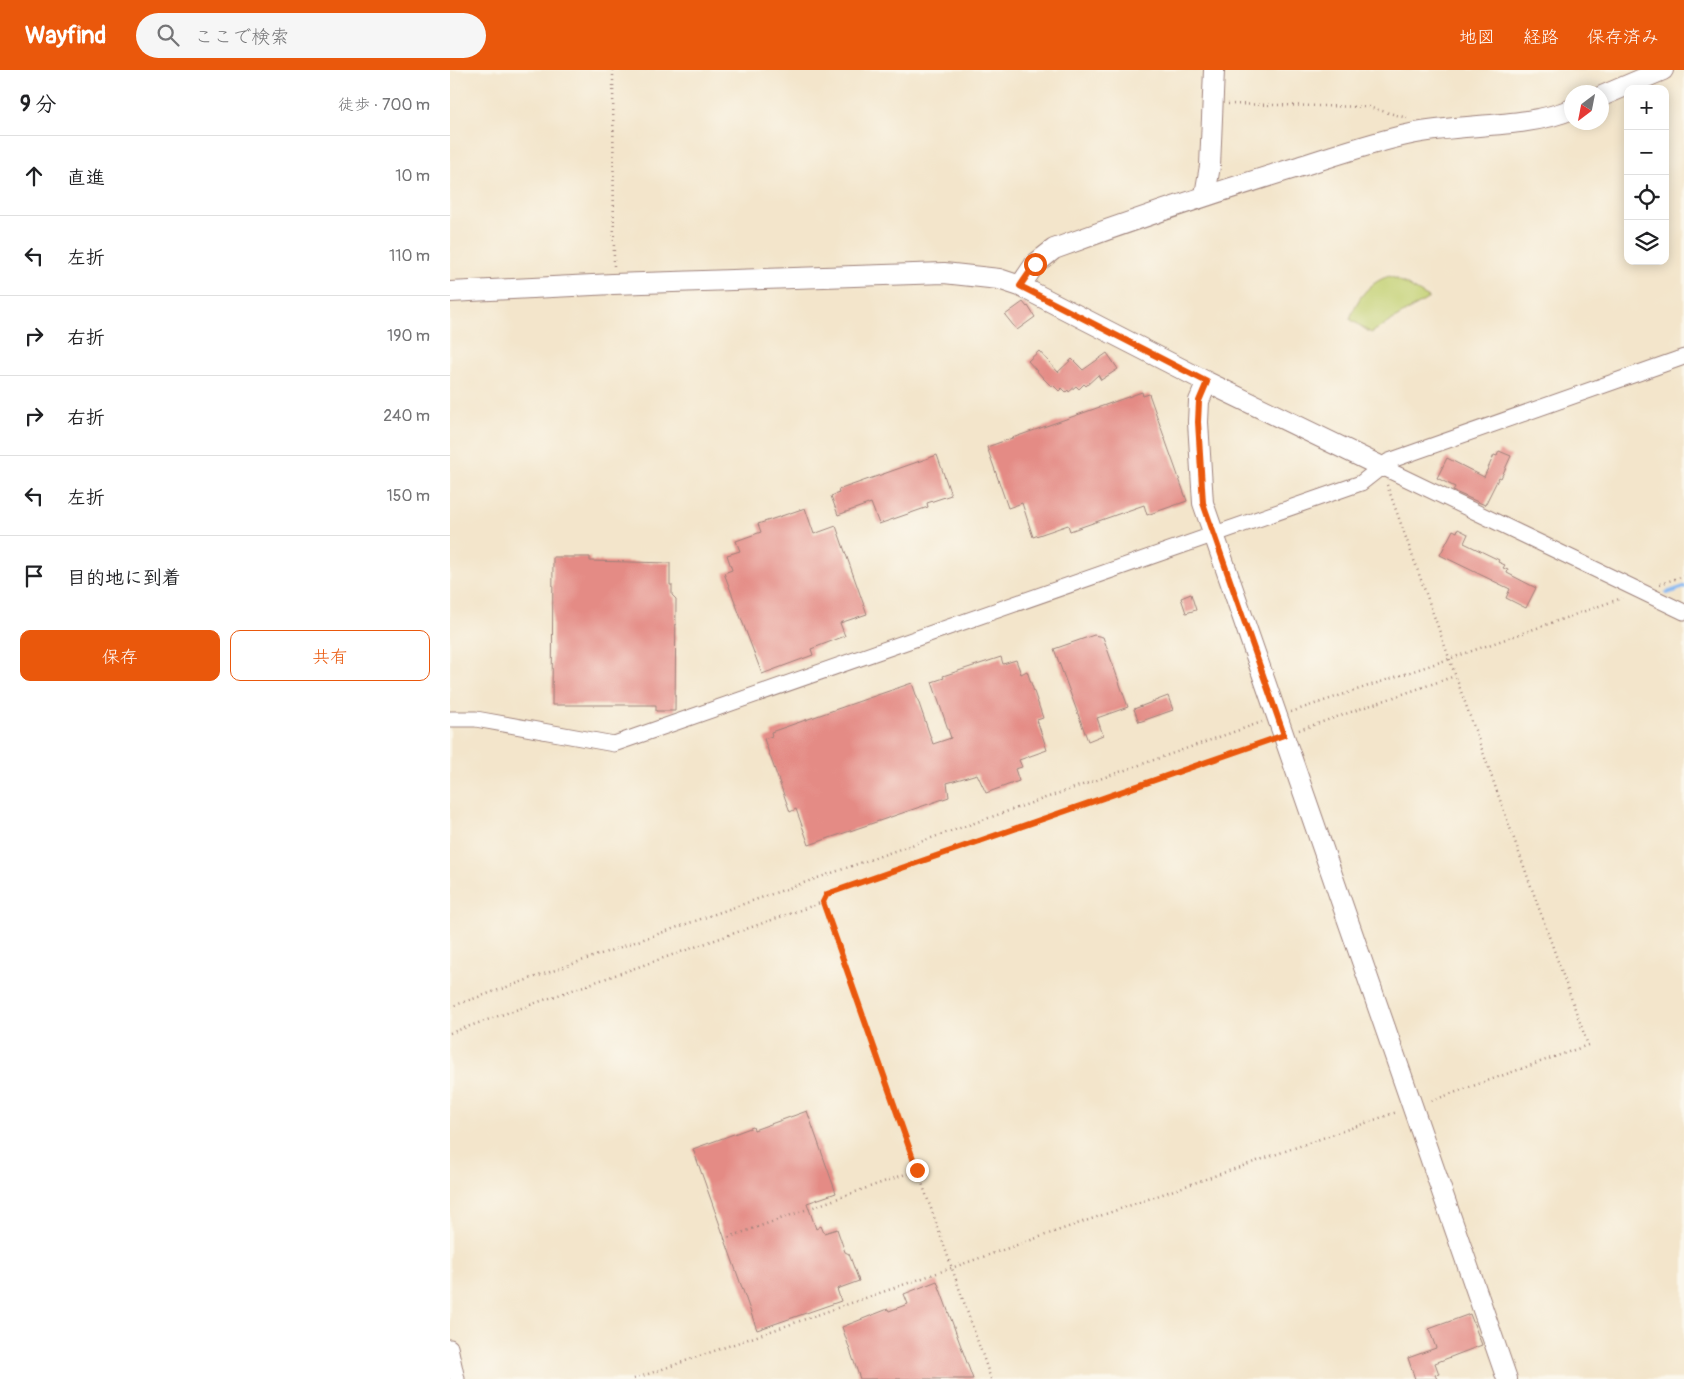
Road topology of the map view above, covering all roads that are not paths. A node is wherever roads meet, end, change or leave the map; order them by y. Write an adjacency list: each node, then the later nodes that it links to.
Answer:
1 (1214, 70): 5 (street)
2 (1663, 70): 3 (street)
3 (1609, 93)
4 (1564, 112): 5 (street)
5 (1205, 195): 6 (street)
6 (1020, 286): 7 (street); 9 (street)
7 (450, 292)
8 (1684, 357): 10 (street)
9 (1207, 382): 10 (street); 11 (street)
10 (1382, 467): 11 (street); 12 (street)
11 (1213, 535): 13 (street); 16 (street)
12 (1684, 612)
13 (450, 719)
14 (450, 1347): 15 (street)
15 (457, 1379)
16 (1507, 1379)

